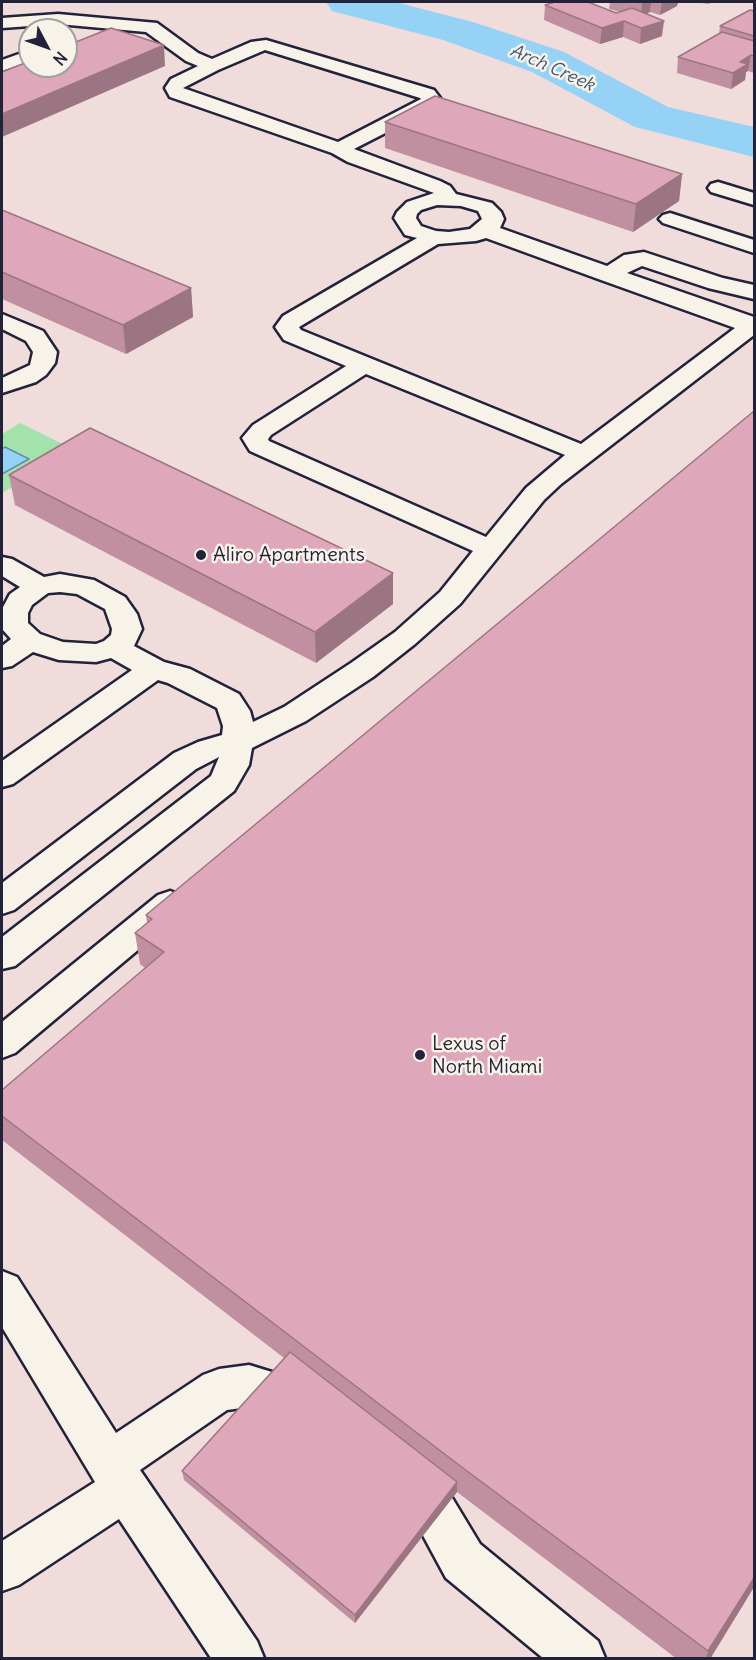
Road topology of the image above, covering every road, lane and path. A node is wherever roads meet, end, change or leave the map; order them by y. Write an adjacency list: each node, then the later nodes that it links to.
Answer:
1 (2, 23): 2 (lane)
2 (109, 23): 3 (lane); 6 (lane)
3 (78, 36)
4 (18, 60): 5 (lane)
5 (2, 66)
6 (212, 66): 7 (lane); 7 (lane)
7 (339, 148): 9 (lane)
8 (718, 188): 10 (lane)
9 (449, 199): 12 (lane); 13 (lane)
10 (754, 199)
11 (670, 219): 14 (lane)
12 (485, 230): 13 (lane); 15 (lane)
13 (434, 237): 19 (lane)
14 (754, 247)
15 (609, 275): 16 (lane); 18 (lane)
16 (754, 292)
17 (2, 321): 20 (lane)
18 (753, 325): 21 (lane)
19 (365, 364): 21 (lane); 22 (lane)
20 (2, 386)
21 (584, 454): 22 (lane)
22 (491, 549): 29 (lane)
23 (2, 565): 24 (lane)
24 (40, 586): 25 (lane); 26 (lane)
25 (30, 640): 26 (lane); 27 (lane)
26 (114, 648): 28 (lane)
27 (2, 659)
28 (153, 669): 29 (lane); 30 (lane)
29 (238, 742): 32 (lane); 34 (lane)
30 (2, 776)
31 (194, 884): 35 (lane)
32 (2, 901)
33 (2, 910): 34 (lane)
34 (14, 942)
35 (2, 1043)
36 (2, 1290): 39 (lane)
37 (327, 1430): 39 (lane)
38 (372, 1464): 42 (lane)
39 (117, 1477): 40 (lane); 41 (lane)
40 (2, 1568)
41 (240, 1659)
42 (581, 1659)

